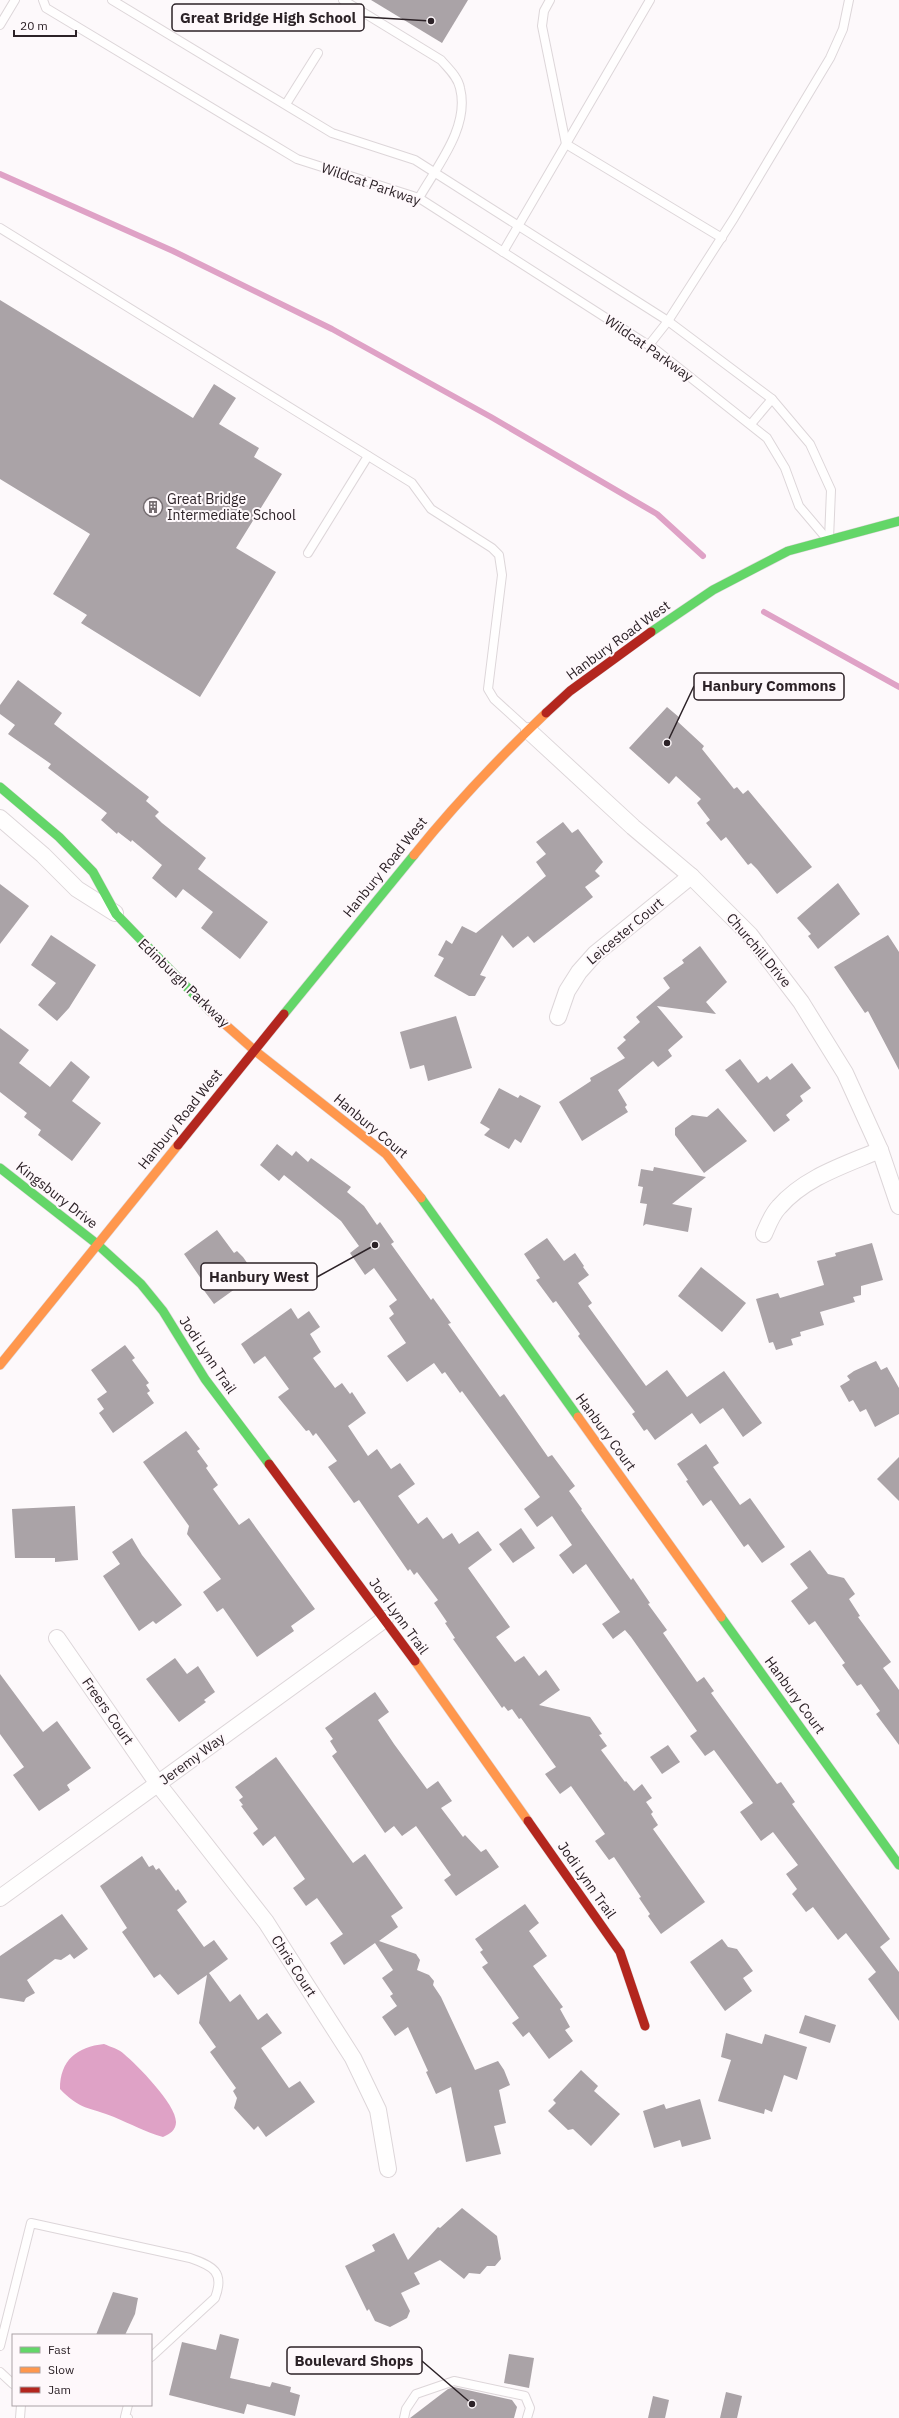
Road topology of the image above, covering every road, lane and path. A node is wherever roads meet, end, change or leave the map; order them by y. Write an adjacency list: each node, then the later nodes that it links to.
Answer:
1 (15, 0): 8 (lane)
2 (43, 0): 13 (lane, Wildcat Parkway)
3 (112, 0): 10 (lane)
4 (343, 0): 12 (lane)
5 (550, 0): 11 (lane)
6 (650, 0): 11 (lane)
7 (849, 0): 16 (lane)
8 (0, 25)
9 (318, 53): 10 (lane)
10 (286, 104): 12 (lane)
11 (566, 144): 14 (lane); 16 (lane)
12 (434, 172): 13 (lane); 14 (lane)
13 (418, 198): 17 (lane, Wildcat Parkway)
14 (518, 225): 17 (lane); 18 (lane)
15 (0, 228): 22 (lane)
16 (722, 238): 18 (lane)
17 (503, 252): 19 (lane, Wildcat Parkway)
18 (668, 321): 19 (lane); 20 (lane)
19 (649, 346): 21 (lane, Wildcat Parkway)
20 (772, 399): 21 (lane); 24 (lane)
21 (751, 424): 24 (lane, Wildcat Parkway)
22 (368, 456): 25 (lane); 26 (lane)
23 (899, 521): 24 (street, Hanbury Road West)
24 (829, 542): 26 (street, Hanbury Road West)
25 (308, 554)
26 (529, 731): 30 (street, Churchill Drive); 33 (street, Hanbury Road West)
27 (0, 787): 28 (street, Edinburgh Parkway)
28 (27, 809): 29 (street, Edinburgh Parkway); 31 (street, Edinburgh Parkway)
29 (6, 822): 31 (street, Edinburgh Parkway)
30 (691, 876): 32 (street, Leicester Court); 34 (street, Churchill Drive)
31 (116, 914): 33 (street, Edinburgh Parkway)
32 (558, 1017)
33 (254, 1050): 38 (street, Hanbury Road West); 43 (street, Hanbury Court)
34 (880, 1150): 36 (street, Churchill Drive); 37 (street)
35 (0, 1168): 38 (street, Kingsbury Drive)
36 (899, 1206)
37 (764, 1234)
38 (97, 1244): 39 (street, Hanbury Road West); 40 (street, Jodi Lynn Trail)
39 (0, 1365)
40 (385, 1619): 42 (street, Jeremy Way); 45 (street, Jodi Lynn Trail)
41 (57, 1638): 42 (street, Freers Court)
42 (158, 1784): 44 (street, Jeremy Way); 46 (street, Chris Court)
43 (899, 1865)
44 (0, 1898)
45 (645, 2026)
46 (388, 2169)
47 (0, 2346): 48 (lane)
48 (152, 2356)
49 (0, 2372): 50 (lane)
50 (12, 2383)
51 (21, 2406): 53 (lane)
52 (128, 2406): 54 (lane)
53 (20, 2418)
54 (128, 2418)
55 (404, 2418): 56 (lane)
56 (527, 2418)

